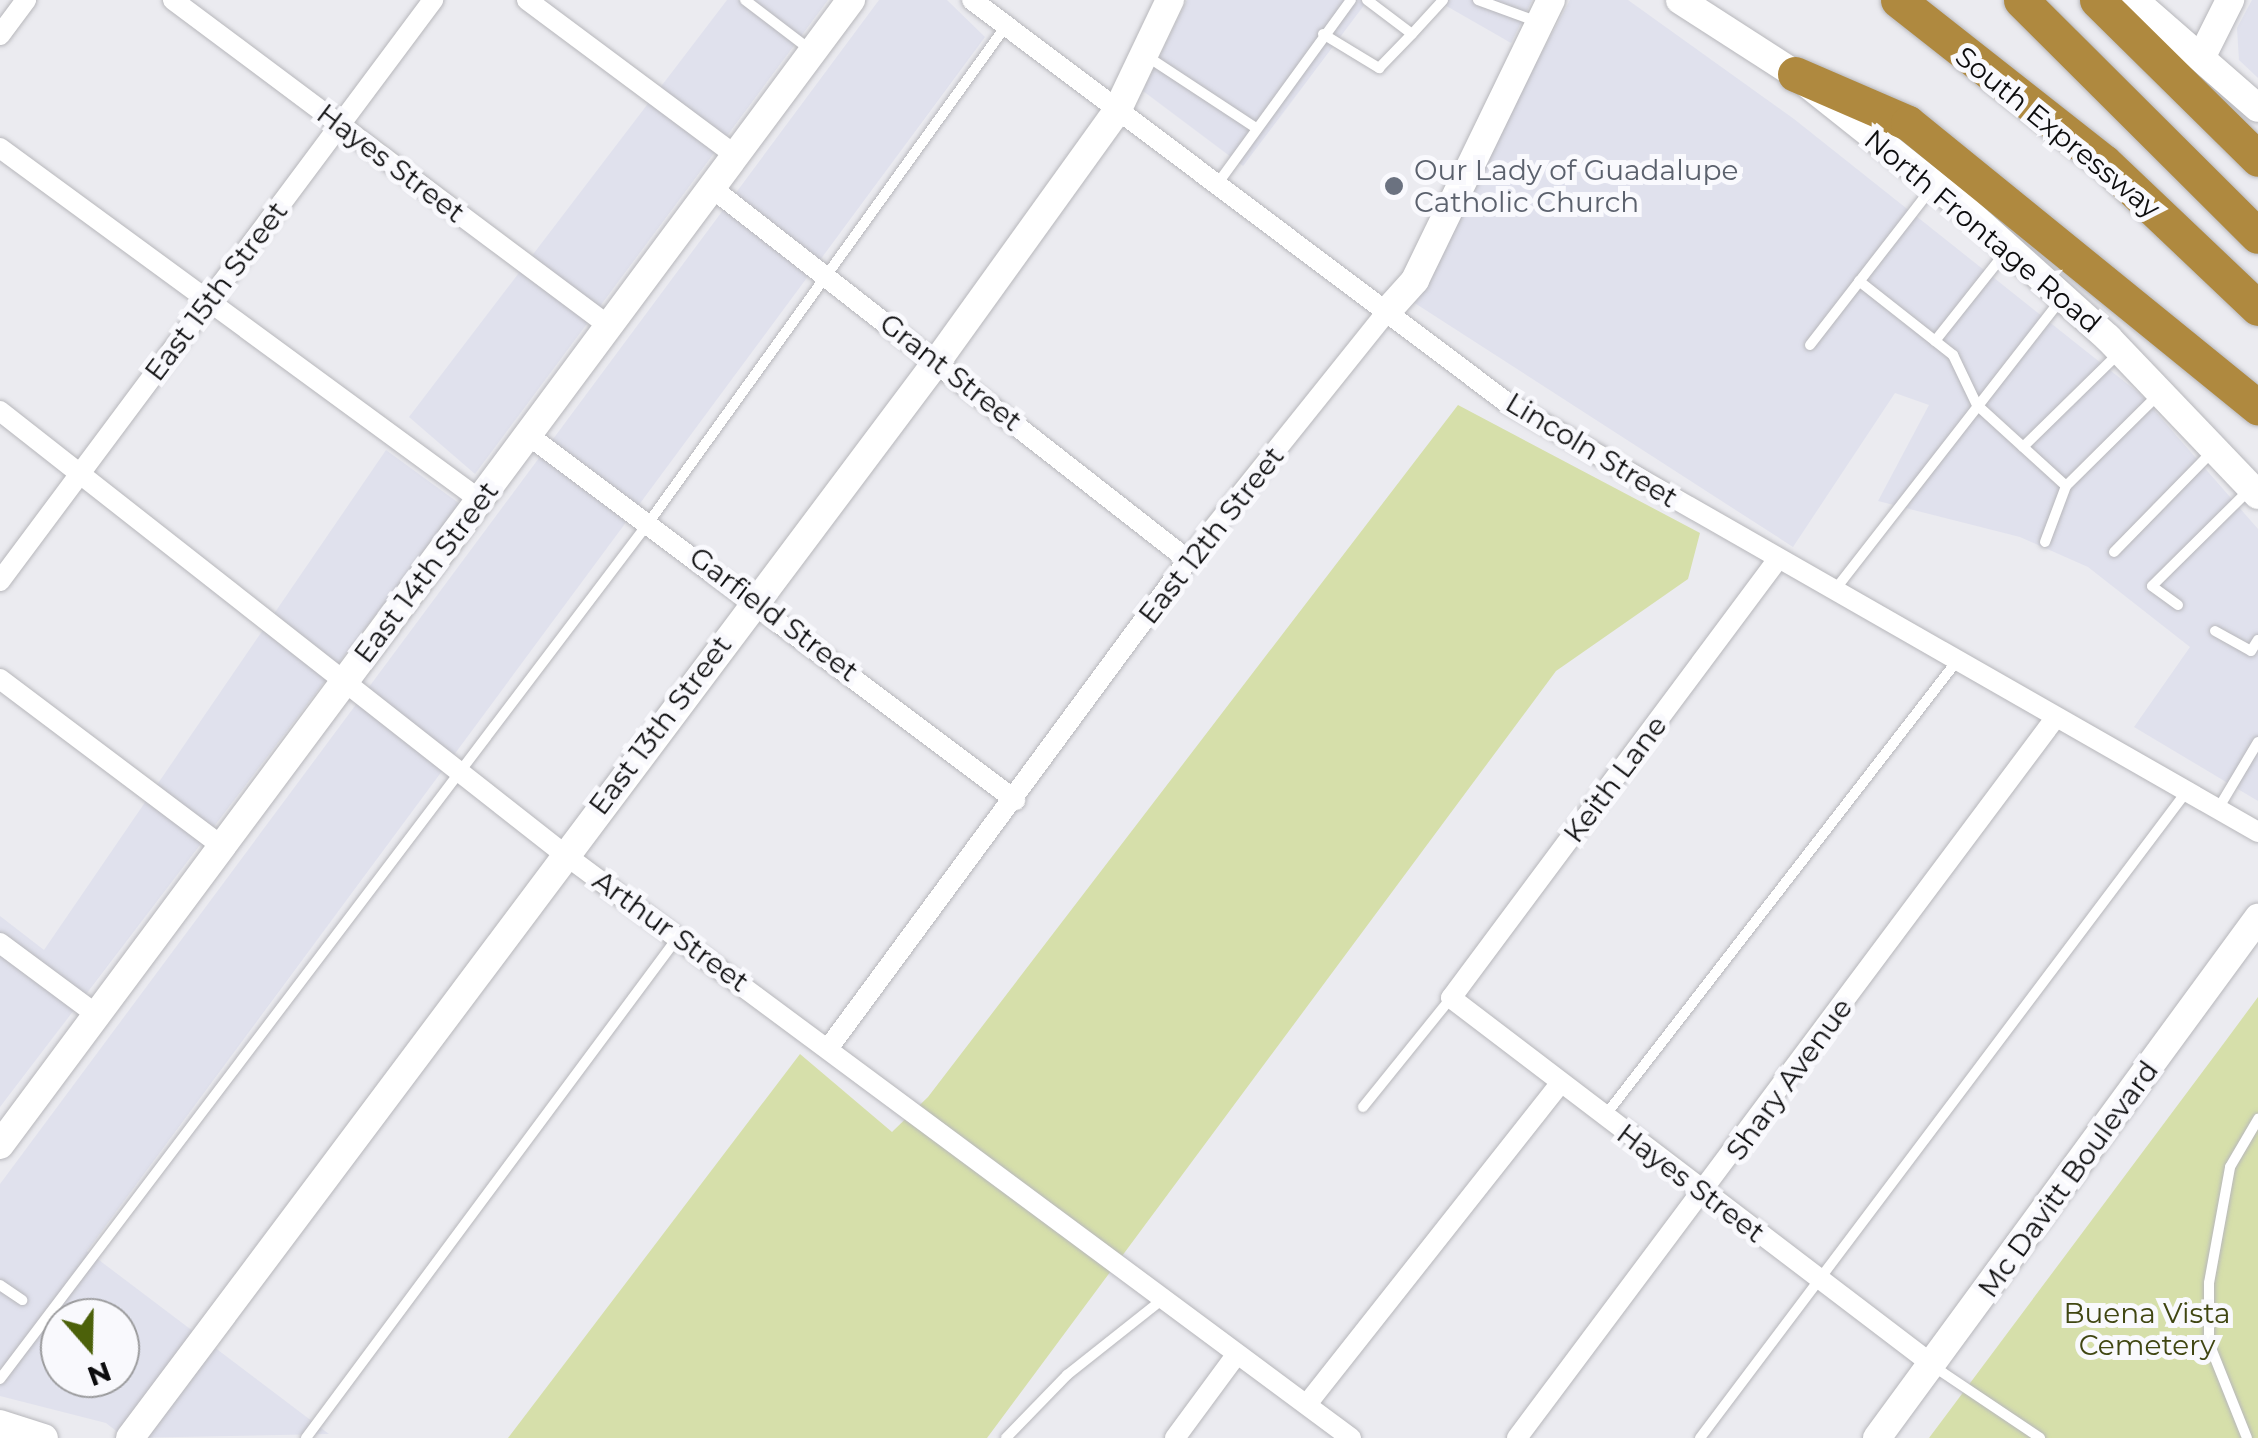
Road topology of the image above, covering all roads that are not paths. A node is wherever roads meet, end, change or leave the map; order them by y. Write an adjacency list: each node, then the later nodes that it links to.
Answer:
1 (26, 0): 23 (street)
2 (173, 0): 30 (street, Hayes Street)
3 (433, 0): 30 (street, East 15th Street)
4 (527, 0): 33 (street)
5 (745, 0): 24 (lane)
6 (852, 0): 24 (street, East 14th Street)
7 (972, 0): 20 (street, Lincoln Street)
8 (1170, 0): 25 (street, East 13th Street)
9 (1351, 0): 21 (lane)
10 (1367, 0): 22 (lane)
11 (1444, 0): 22 (lane)
12 (1478, 0): 19 (lane)
13 (1680, 0): 27 (street, North Frontage Road)
14 (1898, 0): 45 (highway, South Expressway)
15 (2022, 0): 38 (highway, South Expressway)
16 (2097, 0): 34 (highway)
17 (2134, 0): 26 (street)
18 (2230, 0): 26 (street)
19 (1545, 11): 44 (street, East 12th Street)
20 (1006, 26): 29 (street, Lincoln Street); 40 (lane)
21 (1323, 34): 22 (lane); 31 (lane)
22 (1412, 34)
23 (0, 35)
24 (813, 52): 33 (street, East 14th Street)
25 (1144, 54): 29 (street, East 13th Street); 31 (lane)
26 (2202, 56): 28 (street)
27 (1794, 74): 36 (street, North Frontage Road); 53 (highway)
28 (2258, 108)
29 (1117, 111): 35 (street, Lincoln Street); 50 (street, East 13th Street)
30 (340, 125): 43 (street, East 15th Street); 46 (street, Hayes Street)
31 (1256, 128): 35 (lane)
32 (0, 148): 43 (street)
33 (736, 156): 37 (street, East 14th Street)
34 (2258, 159)
35 (1218, 184): 44 (street, Lincoln Street)
36 (1934, 185): 39 (street, North Frontage Road); 41 (lane)
37 (712, 188): 40 (street, Grant Street); 46 (street, East 14th Street)
38 (2258, 236)
39 (2008, 248): 42 (street, North Frontage Road); 47 (lane)
40 (826, 276): 50 (street, Grant Street); 62 (lane)
41 (1860, 281): 47 (lane); 48 (lane)
42 (2063, 297): 49 (street, North Frontage Road); 52 (lane)
43 (208, 302): 58 (street, East 15th Street); 61 (street)
44 (1391, 308): 65 (street, Lincoln Street); 66 (street, East 12th Street)
45 (2258, 308)
46 (610, 326): 55 (street, East 14th Street)
47 (1934, 340): 52 (lane)
48 (1810, 345)
49 (2121, 352): 51 (street, North Frontage Road); 56 (lane)
50 (938, 360): 66 (street, Grant Street); 69 (street, East 13th Street)
51 (2160, 392): 57 (street, North Frontage Road); 59 (lane)
52 (1977, 405): 56 (lane); 68 (lane)
53 (2258, 407)
54 (0, 411): 58 (street, Arthur Street)
55 (528, 435): 61 (street, East 14th Street); 62 (street, Garfield Street)
56 (2023, 447): 59 (lane)
57 (2214, 449): 60 (street, North Frontage Road); 64 (lane)
58 (82, 472): 67 (street, East 15th Street); 74 (street, Arthur Street)
59 (2066, 486): 63 (lane)
60 (2254, 492): 70 (lane)
61 (480, 500): 74 (street, East 14th Street)
62 (649, 522): 69 (street, Garfield Street); 78 (lane)
63 (2045, 542)
64 (2114, 552)
65 (1778, 559): 68 (street, Lincoln Street); 88 (street, Keith Lane)
66 (1188, 560): 80 (street, East 12th Street)
67 (0, 581)
68 (1834, 591): 73 (street, Lincoln Street)
69 (756, 597): 80 (street, Garfield Street); 84 (street, East 13th Street)
70 (2178, 605)
71 (2215, 631): 72 (lane)
72 (2258, 640)
73 (1957, 661): 76 (street, Lincoln Street); 93 (lane)
74 (348, 677): 78 (street, Arthur Street); 83 (street, East 14th Street)
75 (0, 679): 83 (street)
76 (2056, 717): 79 (street, Lincoln Street); 96 (street, Shary Avenue)
77 (2258, 742): 81 (lane)
78 (458, 772): 84 (street, Arthur Street); 103 (lane)
79 (2187, 792): 81 (street, Lincoln Street); 97 (lane)
80 (1014, 800): 90 (street, East 12th Street)
81 (2218, 809): 82 (street, Lincoln Street)
82 (2258, 832)
83 (222, 846): 89 (street, East 14th Street)
84 (564, 854): 86 (street, Arthur Street); 107 (street, East 13th Street)
85 (2258, 918): 102 (street, Mc Davitt Boulevard)
86 (678, 936): 90 (street, Arthur Street); 108 (lane)
87 (0, 943): 89 (street)
88 (1451, 998): 91 (street, Hayes Street); 92 (lane)
89 (96, 1015): 95 (street, East 14th Street)
90 (830, 1046): 99 (street, Arthur Street)
91 (1558, 1085): 93 (street, Hayes Street); 104 (street)
92 (1362, 1107)
93 (1604, 1118): 96 (street, Hayes Street)
94 (2258, 1119): 116 (lane)
95 (0, 1145)
96 (1705, 1192): 97 (street, Hayes Street); 112 (street, Shary Avenue)
97 (1820, 1279): 102 (street, Hayes Street); 113 (lane)
98 (0, 1285): 100 (lane)
99 (1165, 1298): 101 (street, Arthur Street); 109 (lane)
100 (22, 1300)
101 (1237, 1354): 104 (street, Arthur Street); 110 (street)
102 (1933, 1365): 114 (street, Mc Davitt Boulevard); 115 (lane)
103 (0, 1379)
104 (1307, 1404): 111 (street, Arthur Street)
105 (0, 1424): 106 (street)
106 (44, 1438)
107 (130, 1438)
108 (306, 1438)
109 (1006, 1438)
110 (1176, 1438)
111 (1352, 1438)
112 (1517, 1438)
113 (1700, 1438)
114 (1877, 1438)
115 (2040, 1438)
116 (2248, 1438)

